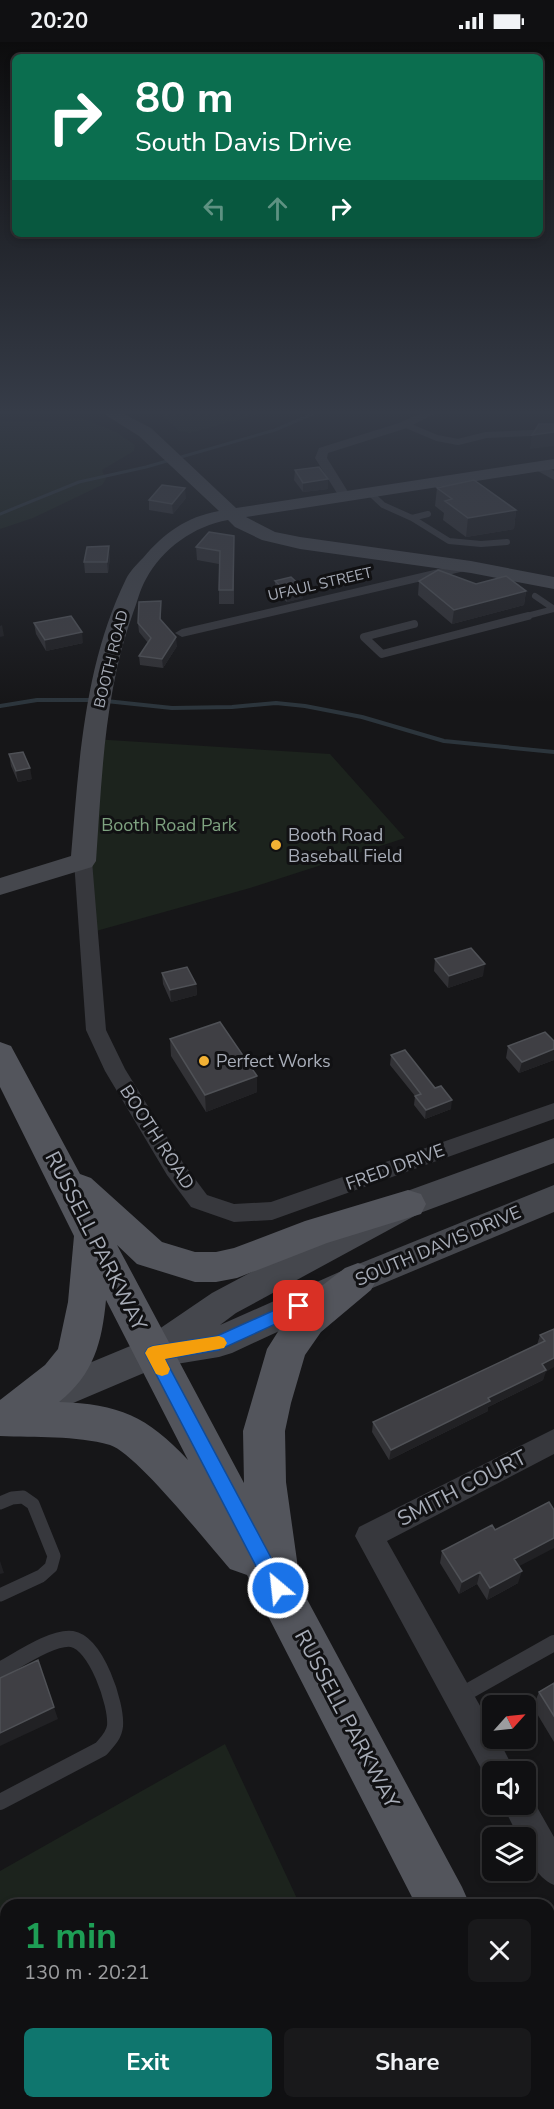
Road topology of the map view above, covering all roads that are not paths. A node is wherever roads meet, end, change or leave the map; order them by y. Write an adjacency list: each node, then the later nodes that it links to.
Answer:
1 (227, 510): 4 (street)
2 (251, 510): 4 (street, BOOTH ROAD)
3 (395, 510): 6 (lane)
4 (231, 514): 8 (street); 13 (street, BOOTH ROAD)
5 (428, 514): 6 (lane)
6 (412, 518): 7 (lane)
7 (507, 542)
8 (464, 567): 9 (street); 12 (street, UFAUL STREET)
9 (554, 583)
10 (536, 596): 11 (lane)
11 (414, 624)
12 (182, 633)
13 (83, 861): 14 (street); 21 (street, BOOTH ROAD)
14 (0, 886)
15 (0, 1054): 18 (main road, RUSSELL PARKWAY)
16 (554, 1111): 21 (street, FRED DRIVE)
17 (554, 1150): 20 (street, SOUTH DAVIS DRIVE)
18 (60, 1171): 20 (main road); 22 (main road, RUSSELL PARKWAY)
19 (554, 1198): 23 (street, SOUTH DAVIS DRIVE)
20 (408, 1204): 24 (street, SOUTH DAVIS DRIVE)
21 (234, 1213)
22 (93, 1233): 24 (main road, RUSSELL PARKWAY); 25 (main road)
23 (358, 1279): 24 (street, SOUTH DAVIS DRIVE); 28 (main road)
24 (153, 1353): 25 (street, SOUTH DAVIS DRIVE); 28 (main road, RUSSELL PARKWAY)
25 (6, 1415): 28 (main road)
26 (554, 1441): 32 (street, SMITH COURT)
27 (0, 1503): 29 (lane)
28 (278, 1588): 37 (main road, RUSSELL PARKWAY)
29 (0, 1595)
30 (554, 1643): 32 (lane)
31 (0, 1670): 34 (lane)
32 (458, 1697): 33 (street)
33 (494, 1761)
34 (0, 1802)
35 (524, 1815): 36 (street)
36 (554, 1869)
37 (441, 1899)

